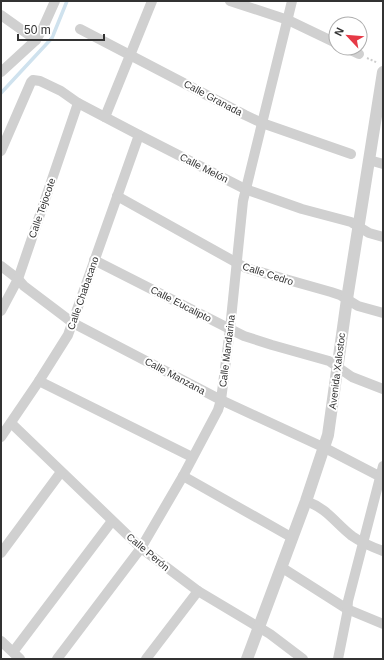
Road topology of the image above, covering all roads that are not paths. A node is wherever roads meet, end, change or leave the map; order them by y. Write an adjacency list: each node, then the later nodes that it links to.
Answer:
1 (55, 1): 9 (street)
2 (152, 1): 10 (street)
3 (230, 1): 6 (street)
4 (292, 1): 6 (street, Calle Mandarina)
5 (1, 15): 9 (street)
6 (288, 20): 8 (street); 15 (street, Calle Mandarina)
7 (80, 29): 10 (street, Calle Granada)
8 (328, 39)
9 (36, 40): 11 (street)
10 (131, 55): 14 (street); 15 (street, Calle Granada)
11 (1, 72)
12 (383, 72): 19 (street, Avenida Xalostoc)
13 (78, 103): 14 (street, Calle Melón); 17 (street, Calle Melón); 28 (street, Calle Tejocote)
14 (105, 117): 16 (street, Calle Melón)
15 (262, 123): 18 (street, Calle Granada); 21 (street, Calle Mandarina)
16 (139, 135): 21 (street, Calle Melón); 22 (street, Calle Chabacano)
17 (1, 151)
18 (351, 154)
19 (369, 160): 20 (street); 23 (street, Avenida Xalostoc)
20 (383, 164)
21 (245, 189): 23 (street, Calle Melón); 26 (street, Calle Mandarina)
22 (117, 196): 25 (street, Calle Chabacano); 26 (street, Calle Cedro)
23 (359, 228): 24 (street, Calle Melón); 29 (street, Avenida Xalostoc)
24 (383, 237)
25 (94, 260): 32 (street, Calle Chabacano); 33 (street, Calle Eucalipto)
26 (236, 264): 29 (street, Calle Cedro); 33 (street, Calle Mandarina)
27 (1, 266): 28 (street, Calle Manzana)
28 (18, 279): 30 (street, Calle Tejocote); 32 (street, Calle Manzana)
29 (347, 299): 31 (street, Calle Cedro); 34 (street, Avenida Xalostoc)
30 (1, 310)
31 (383, 314)
32 (73, 323): 35 (street, Calle Chabacano); 37 (street, Calle Manzana)
33 (230, 329): 34 (street, Calle Eucalipto); 37 (street, Calle Mandarina)
34 (338, 367): 36 (street, Calle Eucalipto); 40 (street, Avenida Xalostoc)
35 (39, 381): 38 (street, Calle Chabacano); 41 (street)
36 (383, 389)
37 (221, 400): 40 (street, Calle Manzana); 41 (street, Calle Mandarina)
38 (11, 423): 39 (street, Calle Chabacano); 43 (street, Calle Perón)
39 (1, 437)
40 (325, 448): 45 (street, Calle Manzana); 46 (street, Avenida Xalostoc)
41 (192, 458): 44 (street, Calle Mandarina)
42 (383, 466): 45 (street)
43 (61, 472): 47 (street, Calle Perón); 52 (street)
44 (183, 476): 48 (street); 50 (street, Calle Mandarina)
45 (382, 478): 49 (street)
46 (306, 501): 48 (street, Avenida Xalostoc); 49 (street)
47 (112, 521): 50 (street, Calle Perón); 59 (street)
48 (291, 537): 53 (street, Avenida Xalostoc)
49 (364, 543): 51 (street); 55 (street)
50 (141, 548): 54 (street, Calle Perón); 60 (street, Calle Mandarina)
51 (383, 551)
52 (1, 554)
53 (281, 567): 55 (street); 57 (street, Avenida Xalostoc)
54 (198, 591): 57 (street, Calle Perón); 61 (street)
55 (347, 609): 56 (street); 64 (street)
56 (383, 624)
57 (259, 628): 62 (street, Avenida Xalostoc); 63 (street, Calle Perón)
58 (1, 641): 59 (street)
59 (16, 656)
60 (57, 659)
61 (146, 659)
62 (247, 659)
63 (303, 659)
64 (338, 659)

